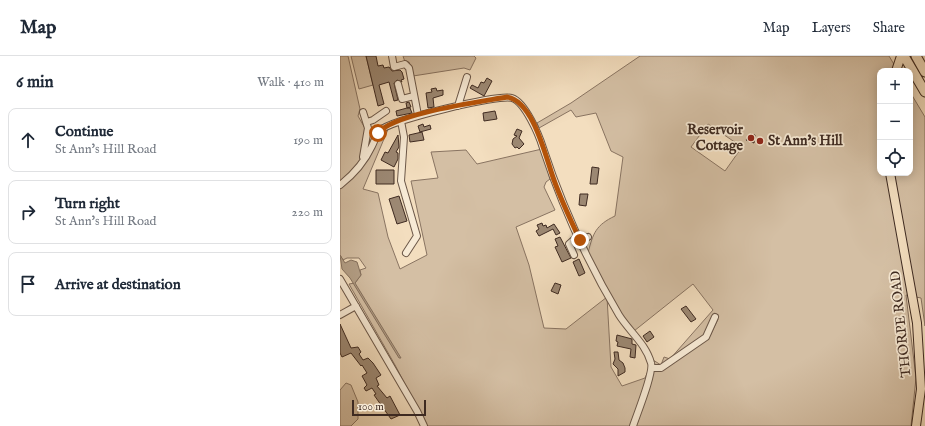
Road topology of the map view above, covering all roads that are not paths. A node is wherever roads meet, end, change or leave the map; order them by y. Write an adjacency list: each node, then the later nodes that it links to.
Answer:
1 (392, 56): 10 (street)
2 (901, 56): 5 (main road)
3 (904, 56): 9 (highway)
4 (916, 56): 6 (highway)
5 (897, 68)
6 (925, 72)
7 (467, 77): 11 (street)
8 (398, 84): 10 (street)
9 (925, 92)
10 (414, 96): 14 (street)
11 (458, 106): 14 (street); 22 (street)
12 (386, 111): 16 (street)
13 (363, 112): 16 (street)
14 (418, 115): 15 (street)
15 (401, 120): 17 (street); 23 (street)
16 (370, 121): 17 (street); 18 (street)
17 (380, 130): 18 (street)
18 (362, 161): 20 (street)
19 (891, 176): 32 (main road, THORPE ROAD)
20 (340, 184)
21 (588, 237): 22 (street)
22 (579, 238): 24 (street); 29 (street)
23 (406, 253)
24 (574, 255)
25 (340, 279): 26 (street)
26 (356, 306): 27 (street); 30 (street)
27 (340, 315)
28 (716, 317): 29 (street)
29 (652, 368): 31 (street)
30 (424, 426)
31 (633, 426)
32 (916, 426)

